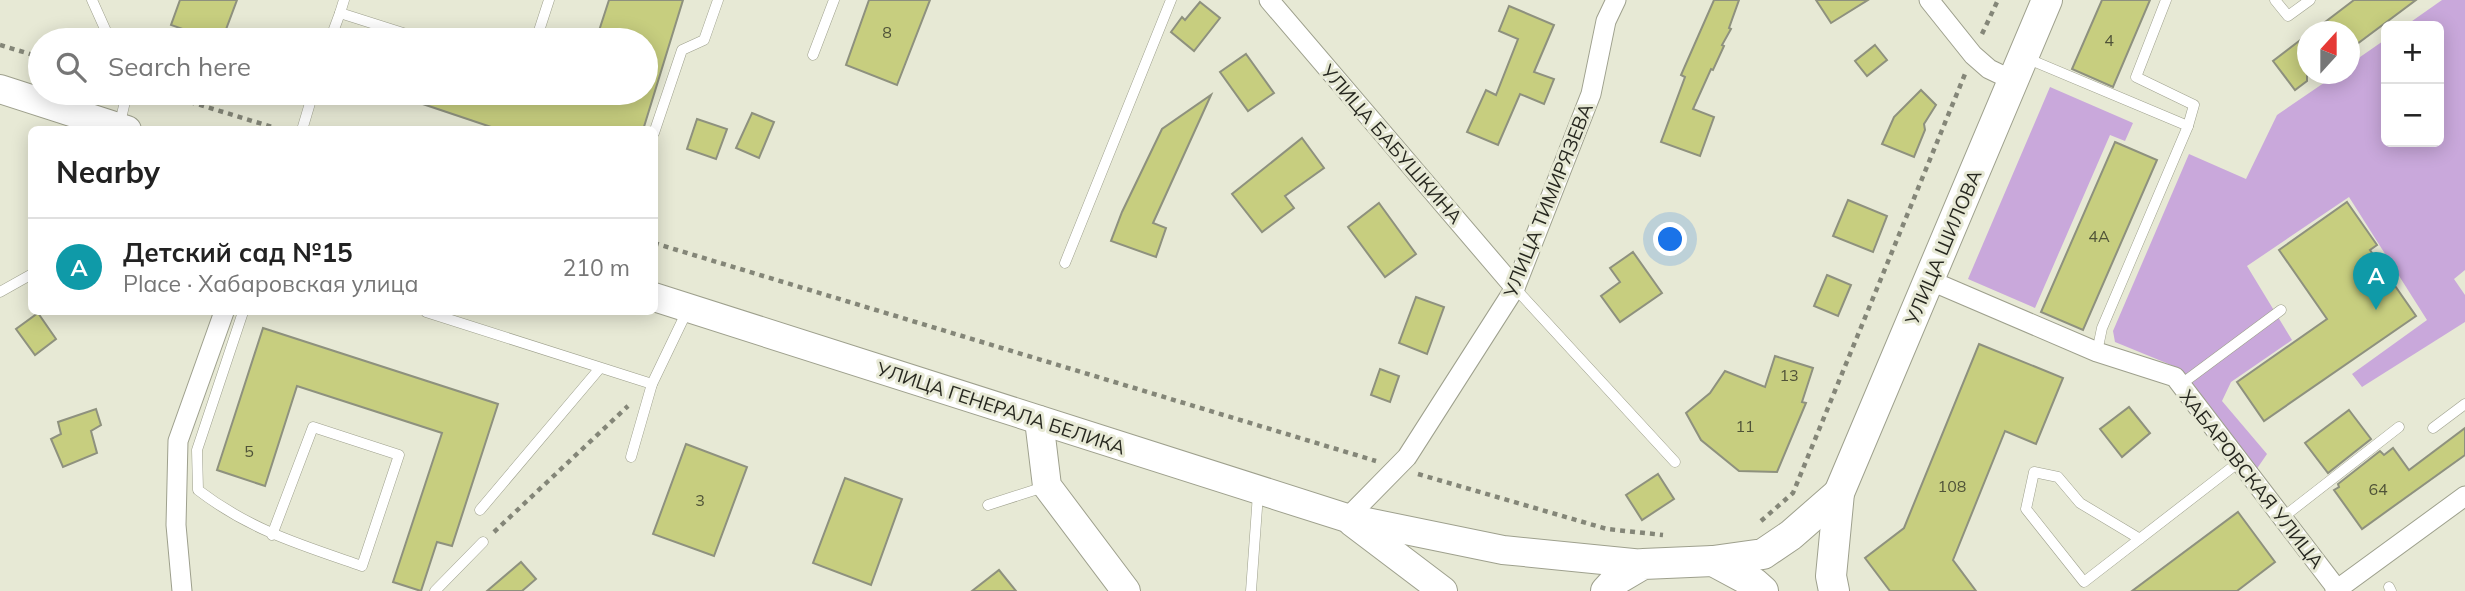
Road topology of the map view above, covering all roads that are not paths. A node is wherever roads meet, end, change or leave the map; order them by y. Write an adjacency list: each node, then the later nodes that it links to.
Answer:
1 (92, 0): 15 (lane)
2 (344, 0): 14 (lane)
3 (549, 0): 18 (lane)
4 (718, 0): 29 (lane)
5 (834, 0): 19 (lane)
6 (1171, 0): 31 (lane)
7 (1269, 0): 34 (street, УЛИЦА БАБУШКИНА)
8 (1616, 0): 34 (street, УЛИЦА ТИМИРЯЗЕВА)
9 (2047, 0): 20 (main road, УЛИЦА ШИЛОВА)
10 (2166, 0): 30 (lane)
11 (2275, 0): 12 (lane)
12 (2310, 0)
13 (1937, 3): 20 (street)
14 (340, 13): 16 (lane); 17 (lane)
15 (105, 28)
16 (334, 28)
17 (387, 28)
18 (540, 28)
19 (813, 55)
20 (2019, 69): 30 (lane); 33 (main road, УЛИЦА ШИЛОВА)
21 (0, 89): 22 (main road)
22 (28, 98)
23 (50, 105): 26 (main road)
24 (126, 105): 27 (lane)
25 (309, 105): 28 (lane)
26 (117, 126)
27 (123, 126)
28 (303, 126)
29 (656, 126)
30 (2188, 126): 42 (lane)
31 (1065, 263)
32 (28, 276): 35 (lane)
33 (1929, 280): 42 (street, ХАБАРОВСКАЯ УЛИЦА); 55 (main road, УЛИЦА ШИЛОВА)
34 (1516, 288): 51 (lane); 59 (street, УЛИЦА ТИМИРЯЗЕВА)
35 (0, 292)
36 (658, 299): 37 (main road, УЛИЦА ГЕНЕРАЛА БЕЛИКА)
37 (689, 308): 44 (lane); 47 (main road, УЛИЦА ГЕНЕРАЛА БЕЛИКА)
38 (2281, 310): 45 (lane)
39 (223, 315): 67 (street)
40 (242, 315): 61 (lane)
41 (435, 315): 43 (lane)
42 (2098, 352): 45 (street, ХАБАРОВСКАЯ УЛИЦА)
43 (600, 368): 44 (lane); 58 (lane)
44 (652, 384): 50 (lane)
45 (2180, 385): 52 (street, ХАБАРОВСКАЯ УЛИЦА)
46 (2465, 404): 49 (lane)
47 (1039, 420): 53 (main road); 54 (main road, УЛИЦА ГЕНЕРАЛА БЕЛИКА)
48 (2399, 427): 60 (lane)
49 (2433, 428)
50 (631, 457)
51 (1675, 462)
52 (2239, 462): 60 (street, ХАБАРОВСКАЯ УЛИЦА); 62 (lane)
53 (1047, 486): 57 (lane); 69 (main road)
54 (1258, 489): 59 (main road, УЛИЦА ГЕНЕРАЛА БЕЛИКА); 70 (lane)
55 (1839, 493): 64 (main road); 74 (main road)
56 (2465, 495): 66 (street)
57 (988, 505)
58 (480, 510)
59 (1347, 518): 65 (main road); 71 (main road)
60 (2282, 518): 66 (street, ХАБАРОВСКАЯ УЛИЦА)
61 (272, 535): 61 (lane)
62 (2140, 539): 62 (lane)
63 (483, 542): 68 (lane)
64 (1713, 561): 65 (main road); 73 (main road)
65 (1643, 564): 72 (main road)
66 (2336, 590)
67 (182, 591)
68 (435, 591)
69 (1126, 591)
70 (1251, 591)
71 (1443, 591)
72 (1606, 591)
73 (1763, 591)
74 (1834, 591)

